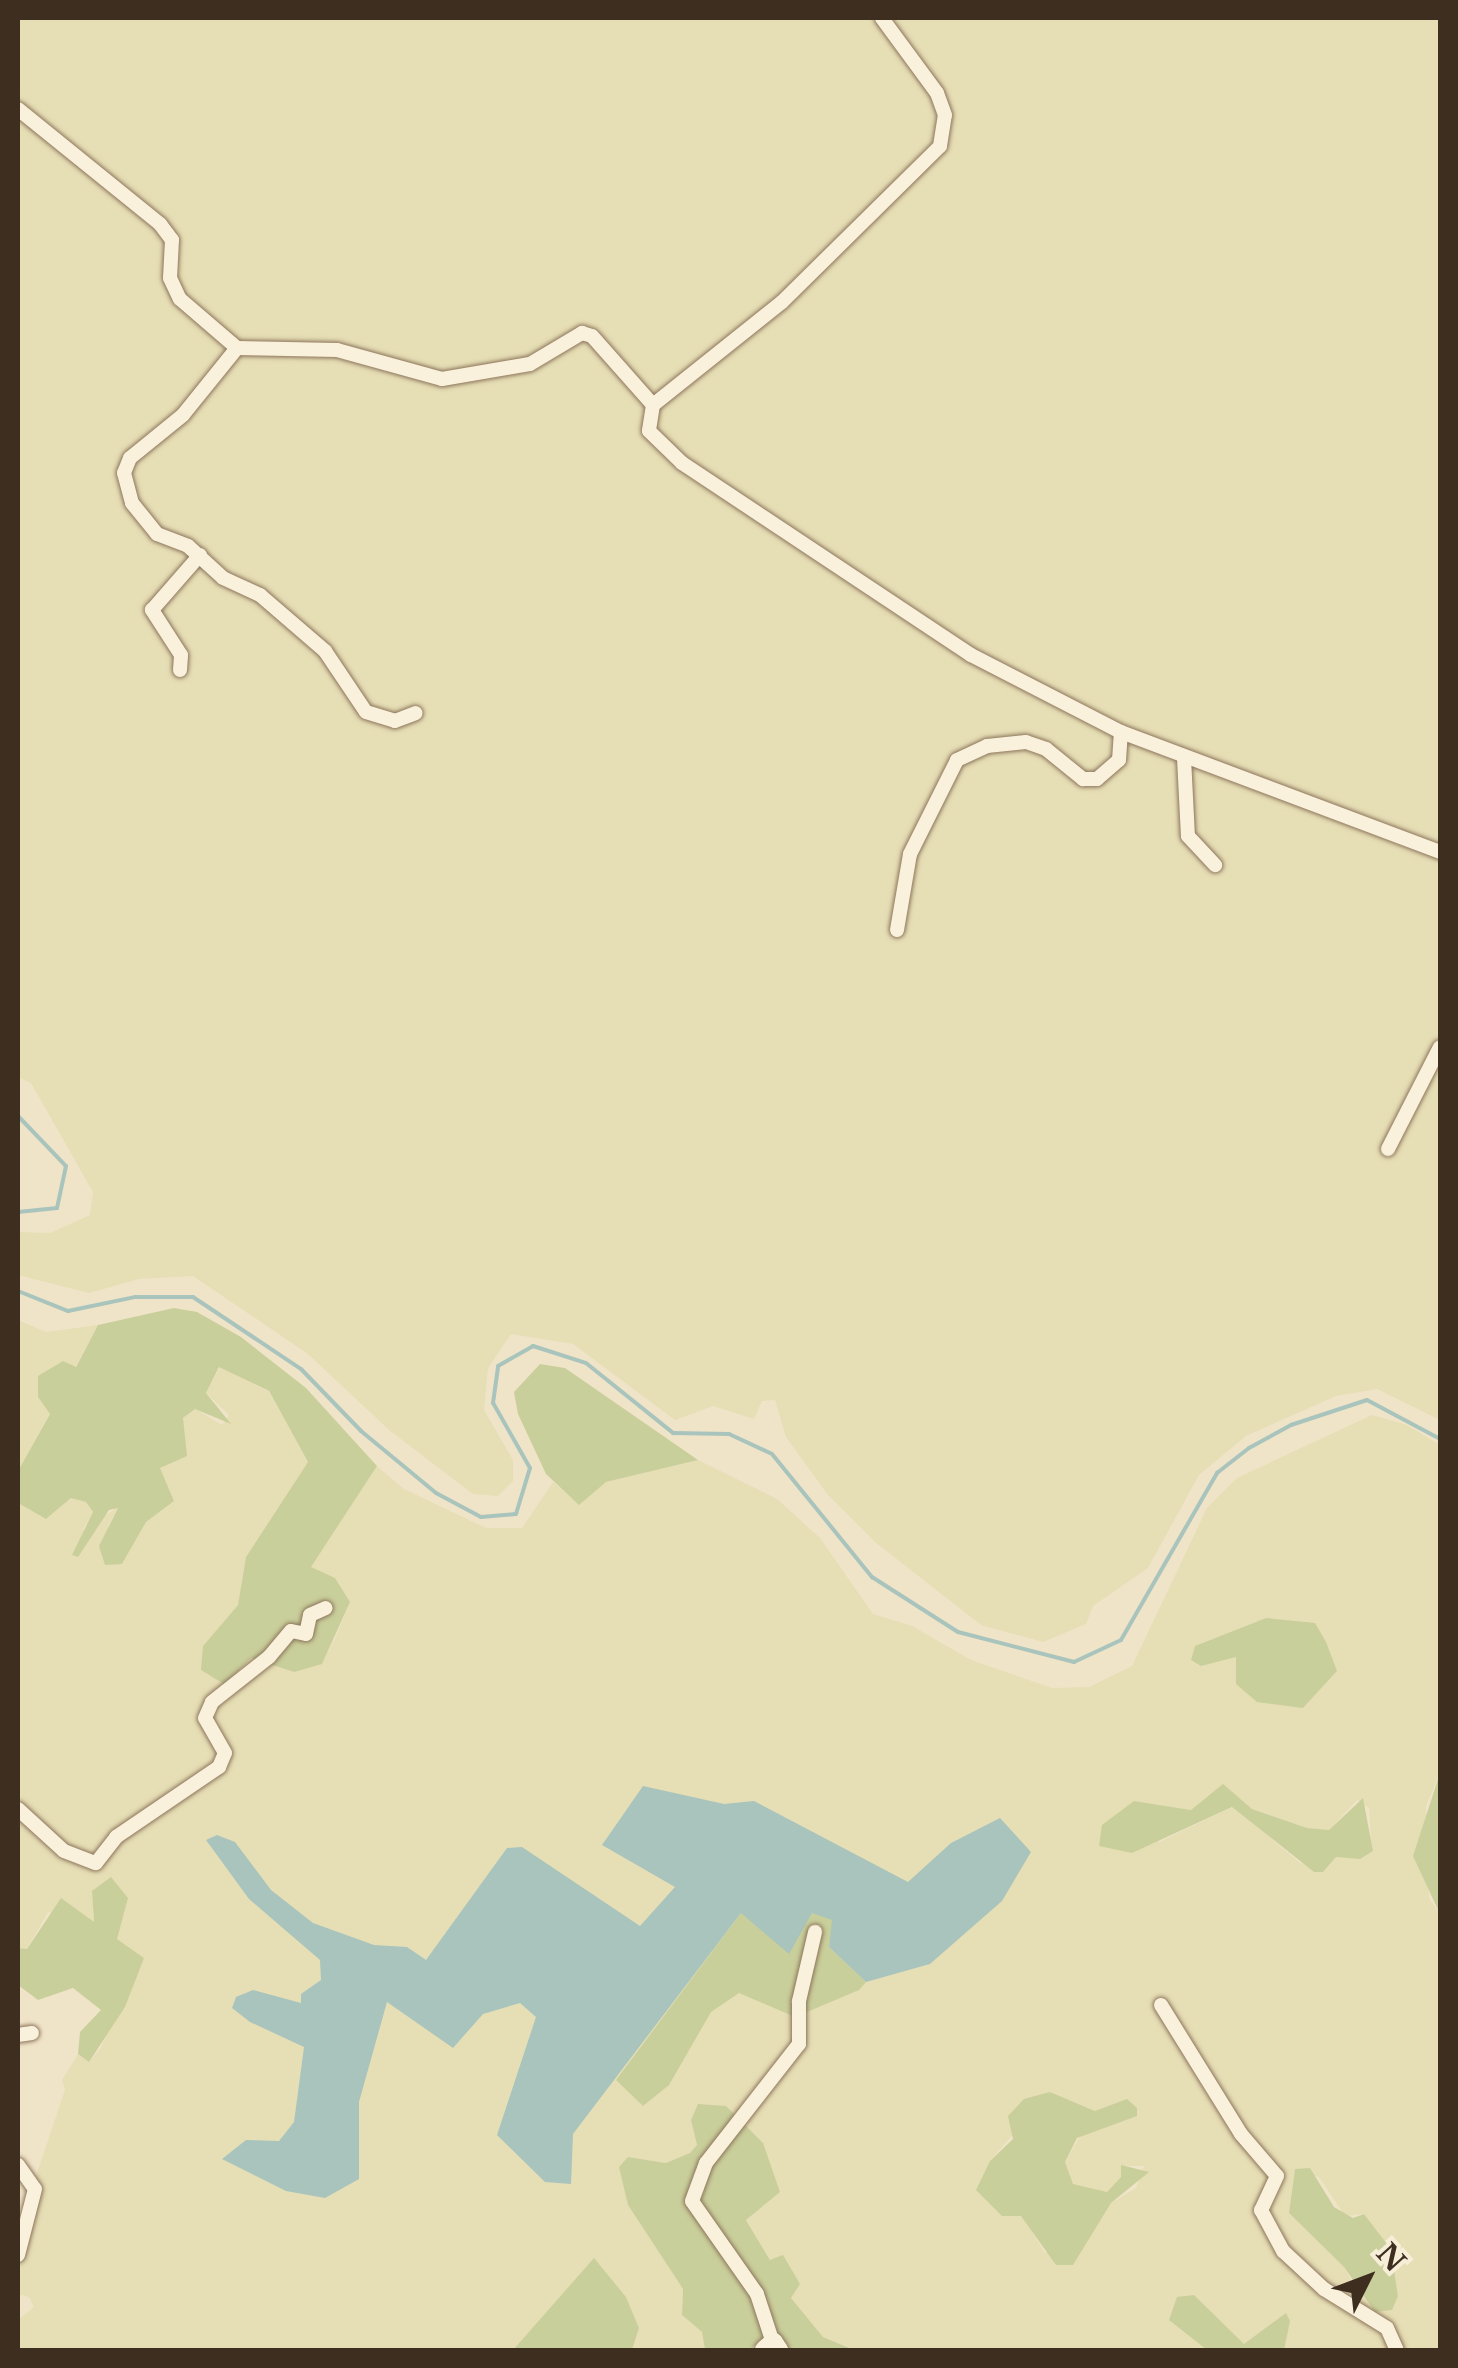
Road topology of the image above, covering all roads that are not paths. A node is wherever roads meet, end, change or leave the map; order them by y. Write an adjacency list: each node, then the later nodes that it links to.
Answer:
1 (882, 18): 4 (street)
2 (18, 109): 3 (street)
3 (237, 348): 4 (street); 5 (street)
4 (654, 405): 8 (street)
5 (200, 554): 6 (street); 7 (street)
6 (180, 670)
7 (416, 713)
8 (1121, 732): 9 (street); 12 (street)
9 (1184, 758): 10 (street); 11 (street)
10 (1440, 852)
11 (1215, 864)
12 (897, 930)
13 (1440, 1048): 14 (street)
14 (1388, 1149)
15 (326, 1608): 16 (street)
16 (18, 1809)
17 (815, 1932): 21 (street)
18 (1161, 2005): 22 (street)
19 (18, 2165): 20 (street)
20 (18, 2255)
21 (772, 2348)
22 (1396, 2350)

